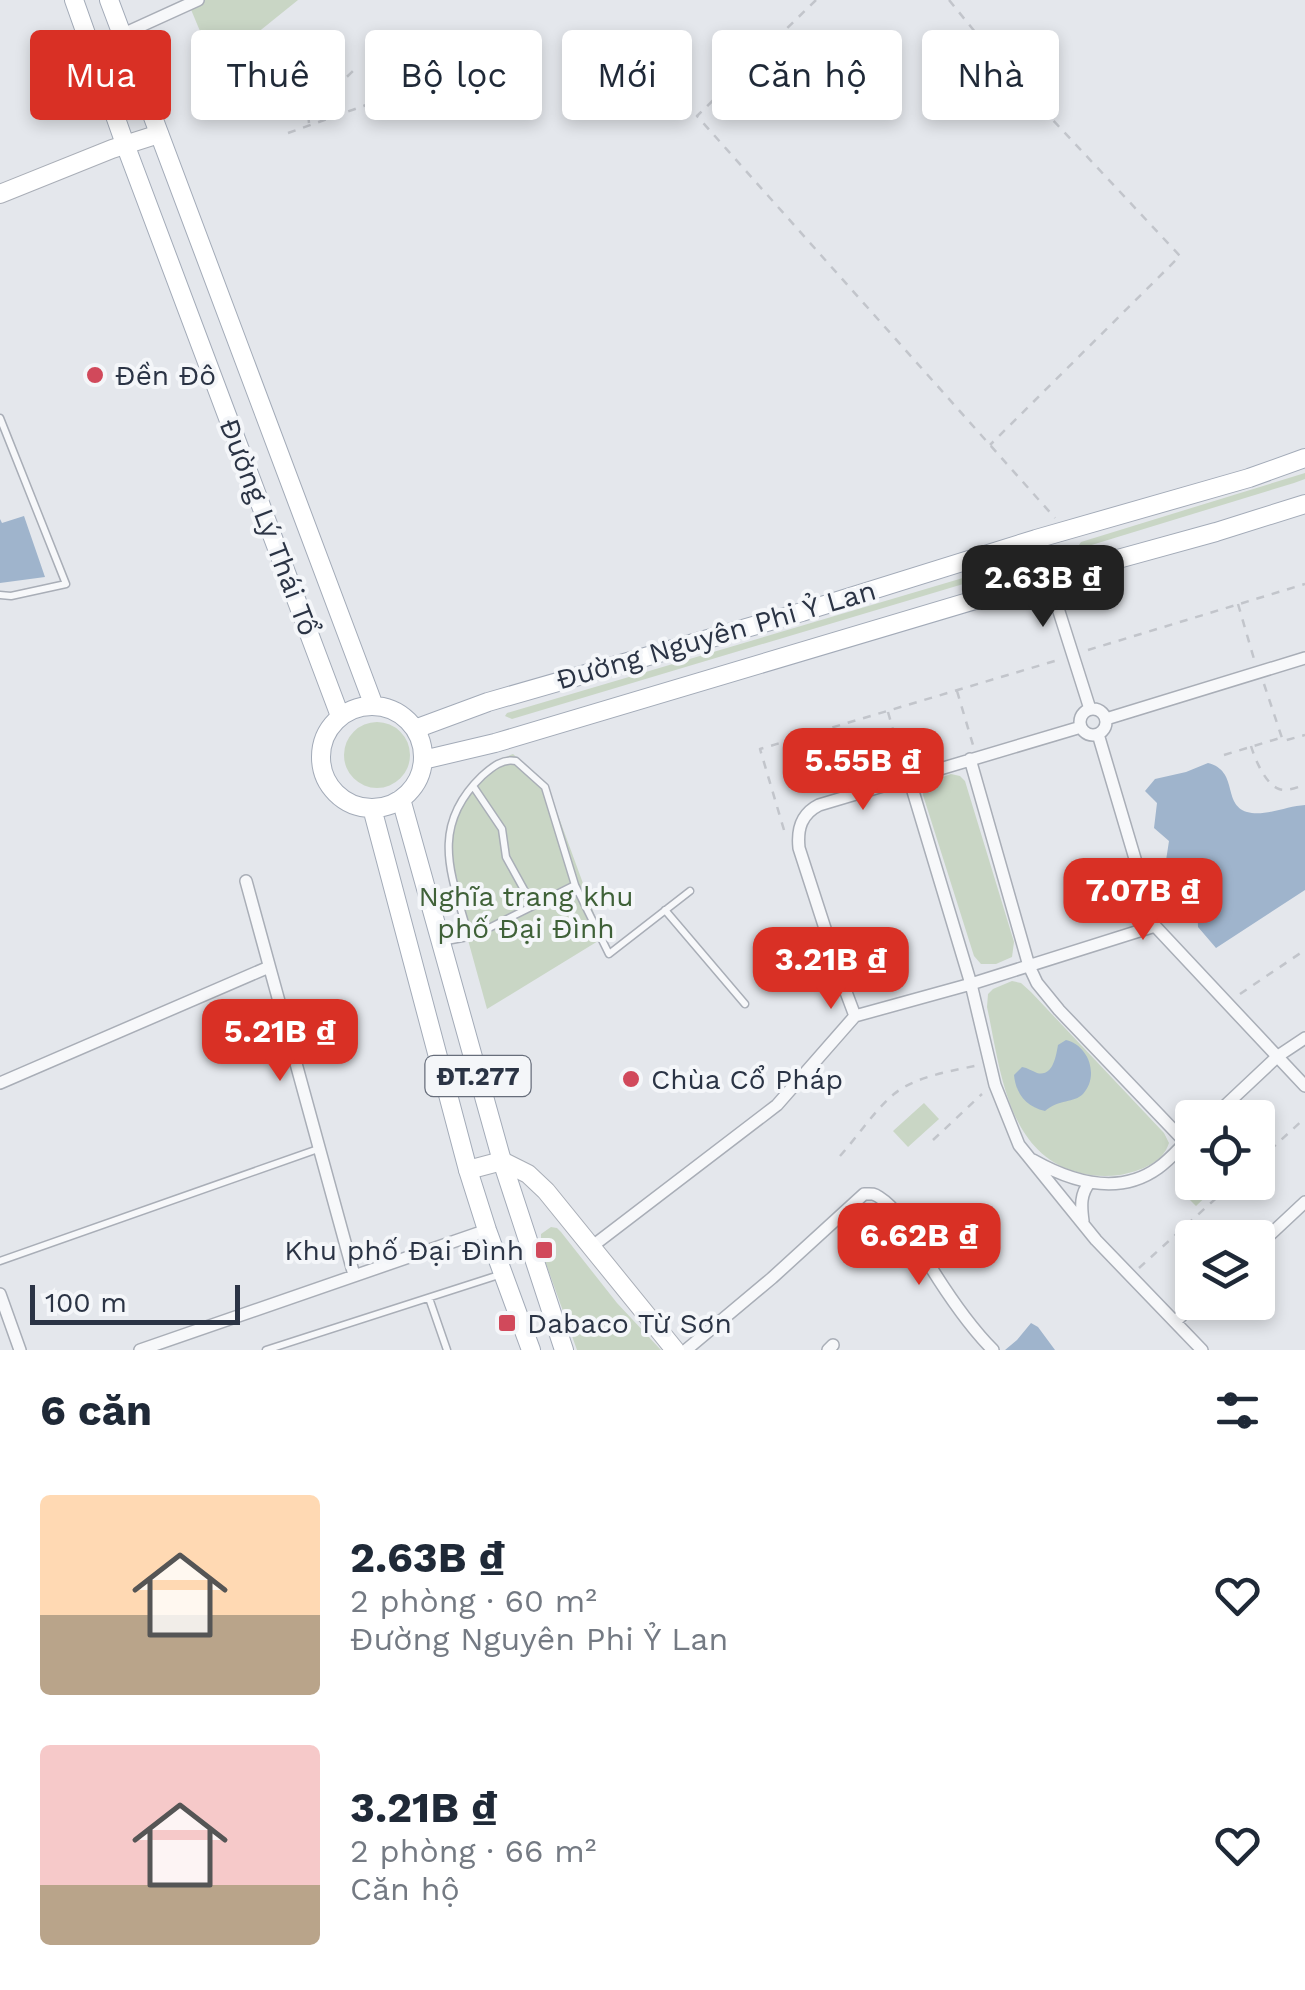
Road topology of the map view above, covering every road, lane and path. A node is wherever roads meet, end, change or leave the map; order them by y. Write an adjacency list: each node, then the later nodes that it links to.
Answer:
1 (74, 0): 14 (main road, Đường Lý Thái Tổ)
2 (108, 0): 6 (main road, Đường Lý Thái Tổ)
3 (198, 0): 7 (street)
4 (816, 0): 17 (path)
5 (950, 0): 17 (path)
6 (119, 30)
7 (132, 30)
8 (356, 68): 11 (path)
9 (365, 105): 11 (path)
10 (154, 120): 13 (main road, Đường Lý Thái Tổ)
11 (310, 126): 12 (path)
12 (288, 133)
13 (159, 134): 14 (main road); 32 (main road, Đường Lý Thái Tổ)
14 (125, 144): 15 (main road); 35 (main road, Đường Lý Thái Tổ)
15 (0, 194)
16 (0, 418): 24 (lane)
17 (990, 446): 20 (path)
18 (1305, 458): 20 (main road, Đường Nguyên Phi Ỷ Lan)
19 (1305, 504): 22 (main road, Đường Nguyên Phi Ỷ Lan)
20 (1066, 530): 21 (main road, Đường Nguyên Phi Ỷ Lan)
21 (1036, 539): 22 (street); 38 (main road, Đường Nguyên Phi Ỷ Lan)
22 (1049, 578): 33 (street); 46 (main road, Đường Nguyên Phi Ỷ Lan)
23 (1305, 584): 25 (path)
24 (0, 595)
25 (1238, 604): 26 (path); 29 (path)
26 (1088, 650)
27 (1305, 658): 36 (street)
28 (1058, 660): 31 (path)
29 (1255, 660)
30 (1264, 682): 41 (path)
31 (956, 690): 34 (path); 42 (path)
32 (374, 706): 35 (main road); 38 (main road)
33 (1090, 708): 36 (street); 37 (street)
34 (888, 711): 47 (path); 52 (path)
35 (340, 716): 51 (main road)
36 (1106, 718): 39 (street)
37 (1081, 727): 39 (street); 45 (street)
38 (415, 730): 46 (main road)
39 (1098, 734): 58 (street)
40 (1305, 734): 41 (path)
41 (1282, 737): 43 (path)
42 (973, 745)
43 (1250, 746): 44 (path); 49 (path)
44 (1224, 755)
45 (970, 759): 47 (street); 62 (street)
46 (422, 760): 50 (main road)
47 (906, 771): 64 (street); 67 (street)
48 (473, 786): 54 (lane); 56 (lane); 59 (lane)
49 (1305, 786)
50 (401, 798): 51 (main road); 60 (main road, ĐT.277)
51 (372, 808): 84 (main road, ĐT.277)
52 (784, 830)
53 (246, 881): 63 (street)
54 (575, 885): 56 (lane); 57 (lane)
55 (690, 891): 57 (lane)
56 (533, 906): 59 (lane)
57 (665, 910): 66 (lane)
58 (1155, 926): 62 (street); 69 (street)
59 (469, 937): 60 (lane)
60 (440, 942): 83 (main road, ĐT.277)
61 (1305, 950): 65 (path)
62 (1029, 966): 64 (street); 76 (street)
63 (270, 967): 71 (street); 79 (street)
64 (970, 984): 67 (street); 82 (street)
65 (1240, 994)
66 (745, 1004)
67 (856, 1016): 91 (street)
68 (1305, 1038): 69 (street)
69 (1278, 1056): 72 (street); 74 (street)
70 (980, 1065): 81 (path)
71 (0, 1083)
72 (1305, 1086)
73 (987, 1090): 77 (path)
74 (1231, 1100)
75 (1305, 1118): 78 (path)
76 (1175, 1125)
77 (933, 1140)
78 (1275, 1145)
79 (319, 1149): 92 (lane); 94 (street)
80 (1175, 1152): 85 (street)
81 (840, 1156)
82 (1026, 1156): 85 (street); 88 (street)
83 (502, 1161): 84 (main road); 91 (main road); 105 (main road, ĐT.277)
84 (468, 1170): 89 (main road, ĐT.277)
85 (1090, 1182): 88 (street)
86 (1214, 1200): 95 (path)
87 (1305, 1202): 90 (street)
88 (1084, 1225): 95 (street)
89 (487, 1230): 93 (main road, ĐT.277); 94 (street)
90 (1275, 1230)
91 (590, 1248): 106 (main road)
92 (0, 1261)
93 (504, 1273): 97 (lane); 104 (main road, ĐT.277)
94 (354, 1275): 100 (street)
95 (1131, 1276): 98 (street)
96 (0, 1294): 102 (street)
97 (428, 1298): 101 (lane); 103 (lane)
98 (1176, 1322): 108 (street)
99 (987, 1348): 107 (street)
100 (148, 1349)
101 (269, 1349)
102 (20, 1350)
103 (447, 1350)
104 (531, 1350)
105 (564, 1350)
106 (675, 1350)
107 (686, 1350)
108 (1202, 1350)

